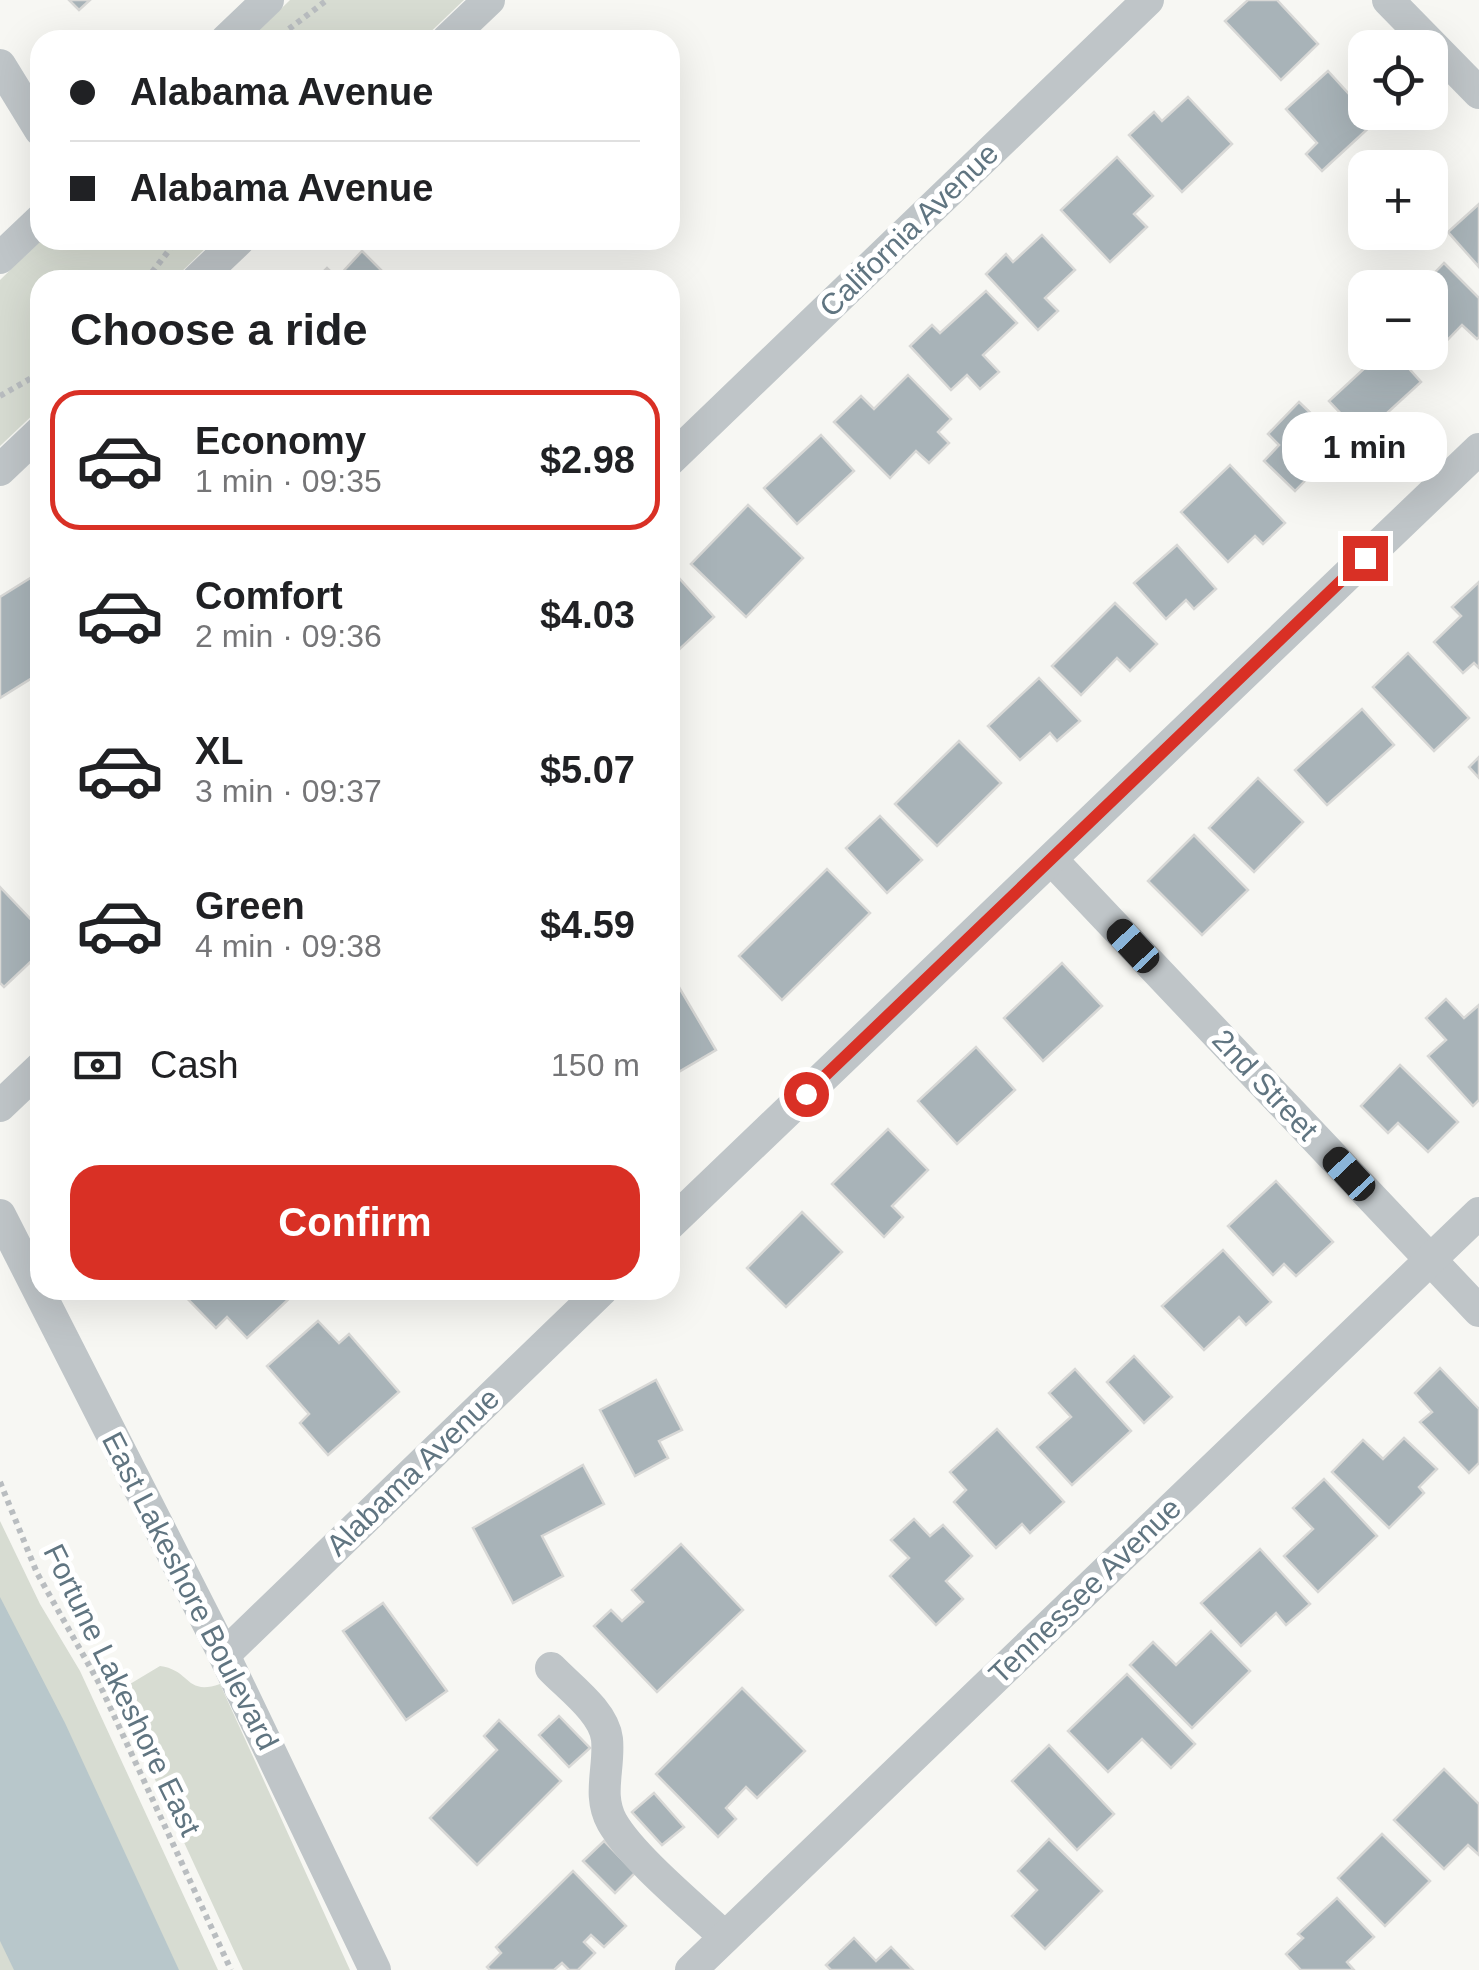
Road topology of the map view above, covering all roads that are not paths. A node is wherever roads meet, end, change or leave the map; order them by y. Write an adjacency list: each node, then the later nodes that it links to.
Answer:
1 (268, 0): 5 (street)
2 (489, 0): 6 (street)
3 (1148, 0): 16 (street, California Avenue)
4 (1388, 0): 8 (street)
5 (236, 30)
6 (458, 30)
7 (0, 65): 9 (street)
8 (1479, 93)
9 (30, 114)
10 (30, 230): 12 (street)
11 (228, 250): 13 (street)
12 (0, 258)
13 (208, 270)
14 (30, 442): 17 (street)
15 (1479, 449): 18 (street)
16 (680, 450)
17 (0, 470)
18 (1052, 860): 23 (street); 24 (street, 2nd Street)
19 (30, 1078): 20 (street)
20 (0, 1106)
21 (1479, 1212): 24 (street, Tennessee Avenue)
22 (0, 1214): 25 (street, East Lakeshore Boulevard)
23 (680, 1214)
24 (1430, 1260): 28 (street, 2nd Street); 31 (street, Tennessee Avenue)
25 (30, 1273)
26 (44, 1300): 29 (street, East Lakeshore Boulevard)
27 (592, 1300): 29 (street, Alabama Avenue)
28 (1479, 1311)
29 (224, 1655): 32 (street, East Lakeshore Boulevard)
30 (551, 1668): 31 (street)
31 (725, 1937): 33 (street, Tennessee Avenue)
32 (375, 1970)
33 (691, 1970)

